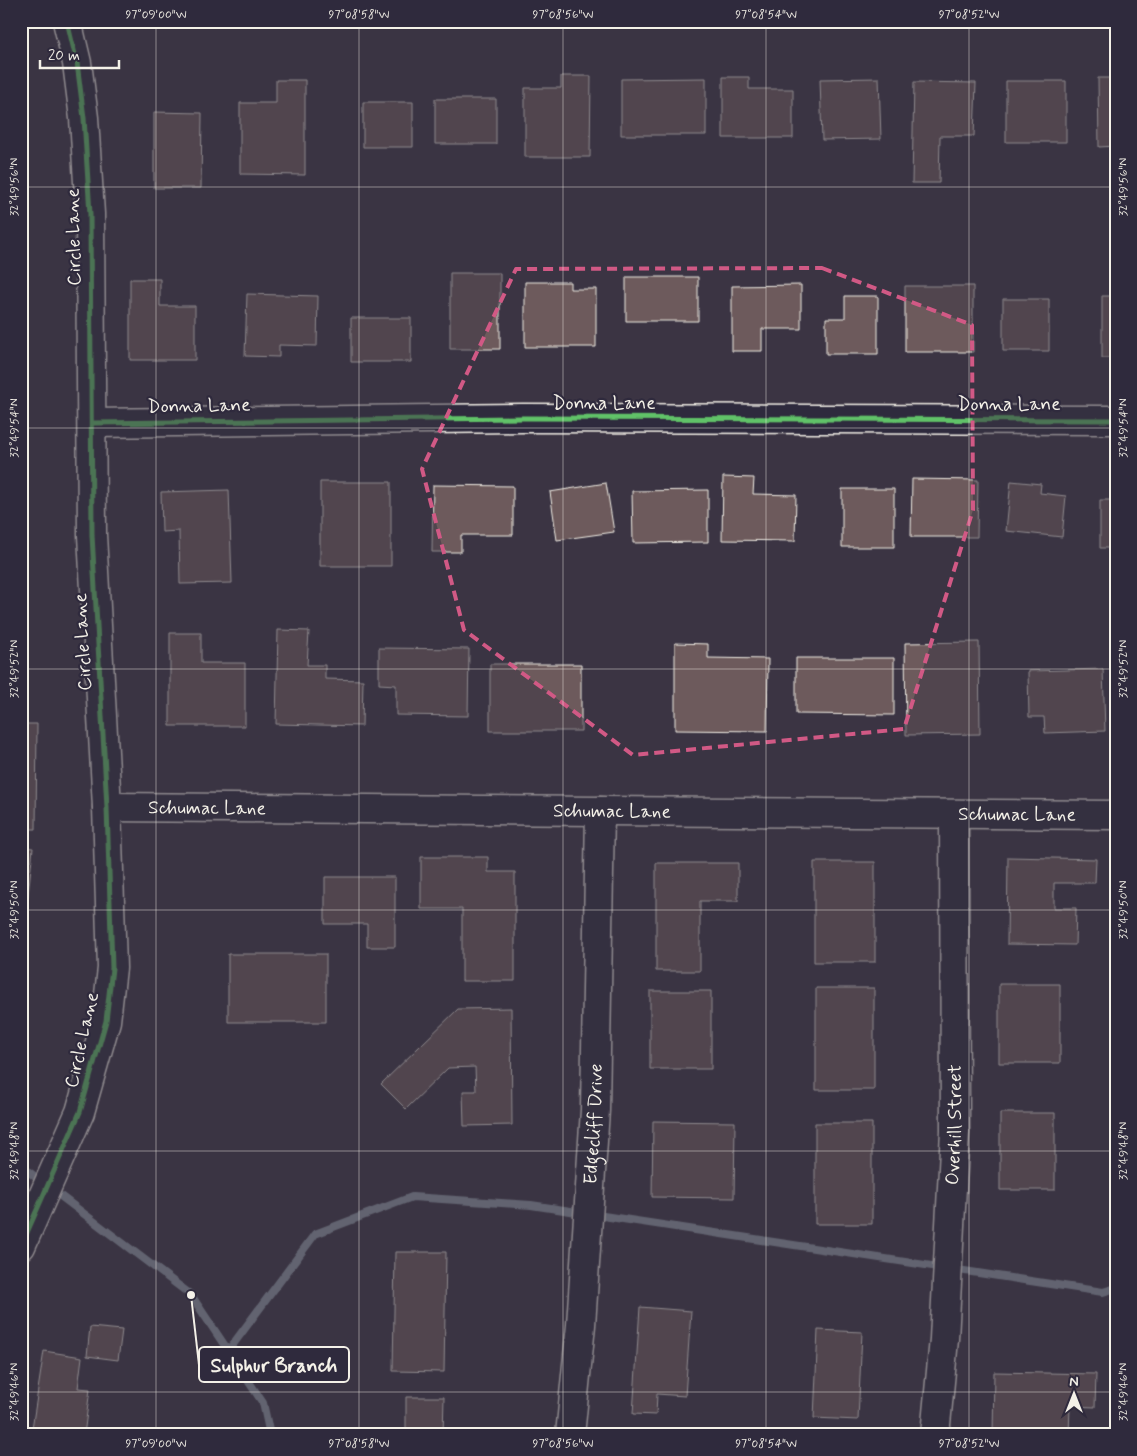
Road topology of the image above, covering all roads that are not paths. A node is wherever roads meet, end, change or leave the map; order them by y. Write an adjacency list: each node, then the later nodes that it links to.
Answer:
1 (67, 21): 3 (street, Circle Lane)
2 (1116, 420): 3 (street, Donna Lane)
3 (92, 422): 4 (street, Circle Lane)
4 (107, 807): 5 (street, Schumac Lane); 8 (street, Circle Lane)
5 (600, 811): 6 (street, Schumac Lane); 9 (street, Edgecliff Drive)
6 (954, 814): 7 (street, Schumac Lane); 10 (street, Overhill Street)
7 (1116, 815)
8 (21, 1246)
9 (570, 1435)
10 (935, 1435)

